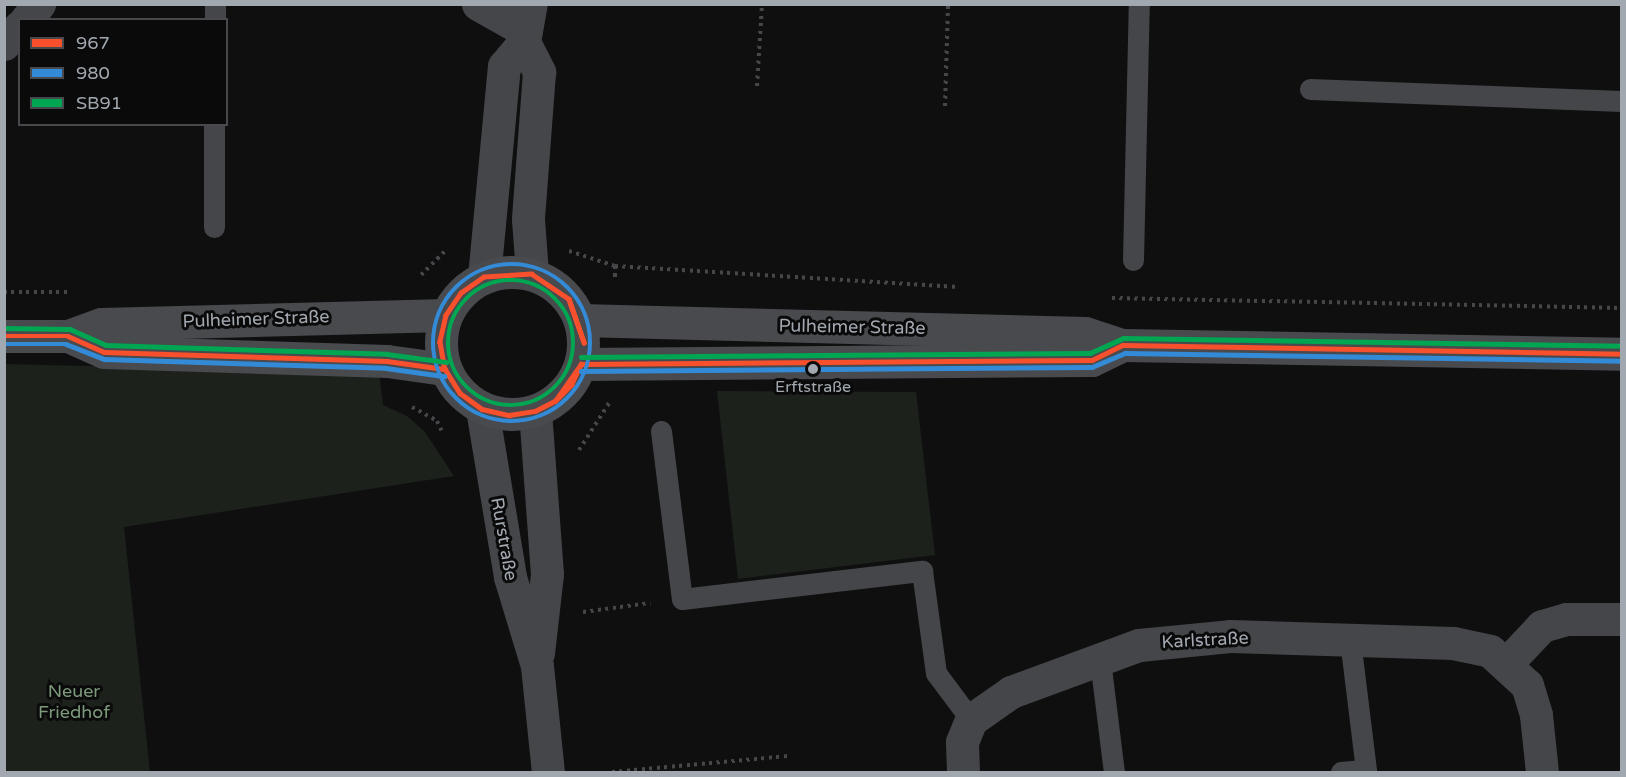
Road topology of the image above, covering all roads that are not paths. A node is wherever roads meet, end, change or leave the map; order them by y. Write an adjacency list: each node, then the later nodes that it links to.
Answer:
1 (39, 4): 4 (street)
2 (478, 4): 5 (street)
3 (1139, 4): 12 (lane)
4 (28, 18)
5 (527, 26): 13 (street); 14 (street)
6 (18, 28): 7 (street)
7 (4, 44)
8 (1310, 89): 9 (lane)
9 (1622, 101)
10 (214, 126): 11 (lane)
11 (214, 227)
12 (1133, 260)
13 (532, 274): 14 (main road); 16 (main road)
14 (484, 277): 15 (main road)
15 (446, 315): 18 (main road, Pulheimer Straße); 22 (main road)
16 (580, 320): 19 (main road, Pulheimer Straße); 21 (main road)
17 (4, 336): 18 (main road, Pulheimer Straße)
18 (68, 336): 22 (main road, Pulheimer Straße)
19 (1123, 345): 20 (main road, Pulheimer Straße); 21 (main road, Pulheimer Straße)
20 (1622, 354)
21 (581, 364): 24 (main road)
22 (445, 369): 23 (main road)
23 (482, 409): 24 (main road); 30 (street, Rurstraße)
24 (535, 411): 30 (street, Rurstraße)
25 (661, 431): 31 (lane)
26 (1622, 619): 29 (street)
27 (1350, 639): 28 (street, Karlstraße); 29 (street, Karlstraße); 35 (lane)
28 (1100, 660): 31 (street, Karlstraße); 34 (lane)
29 (1507, 663): 36 (street, Karlstraße)
30 (537, 666): 32 (street, Rurstraße)
31 (971, 720): 33 (street)
32 (548, 772)
33 (963, 772)
34 (1114, 772)
35 (1341, 772)
36 (1542, 772)

